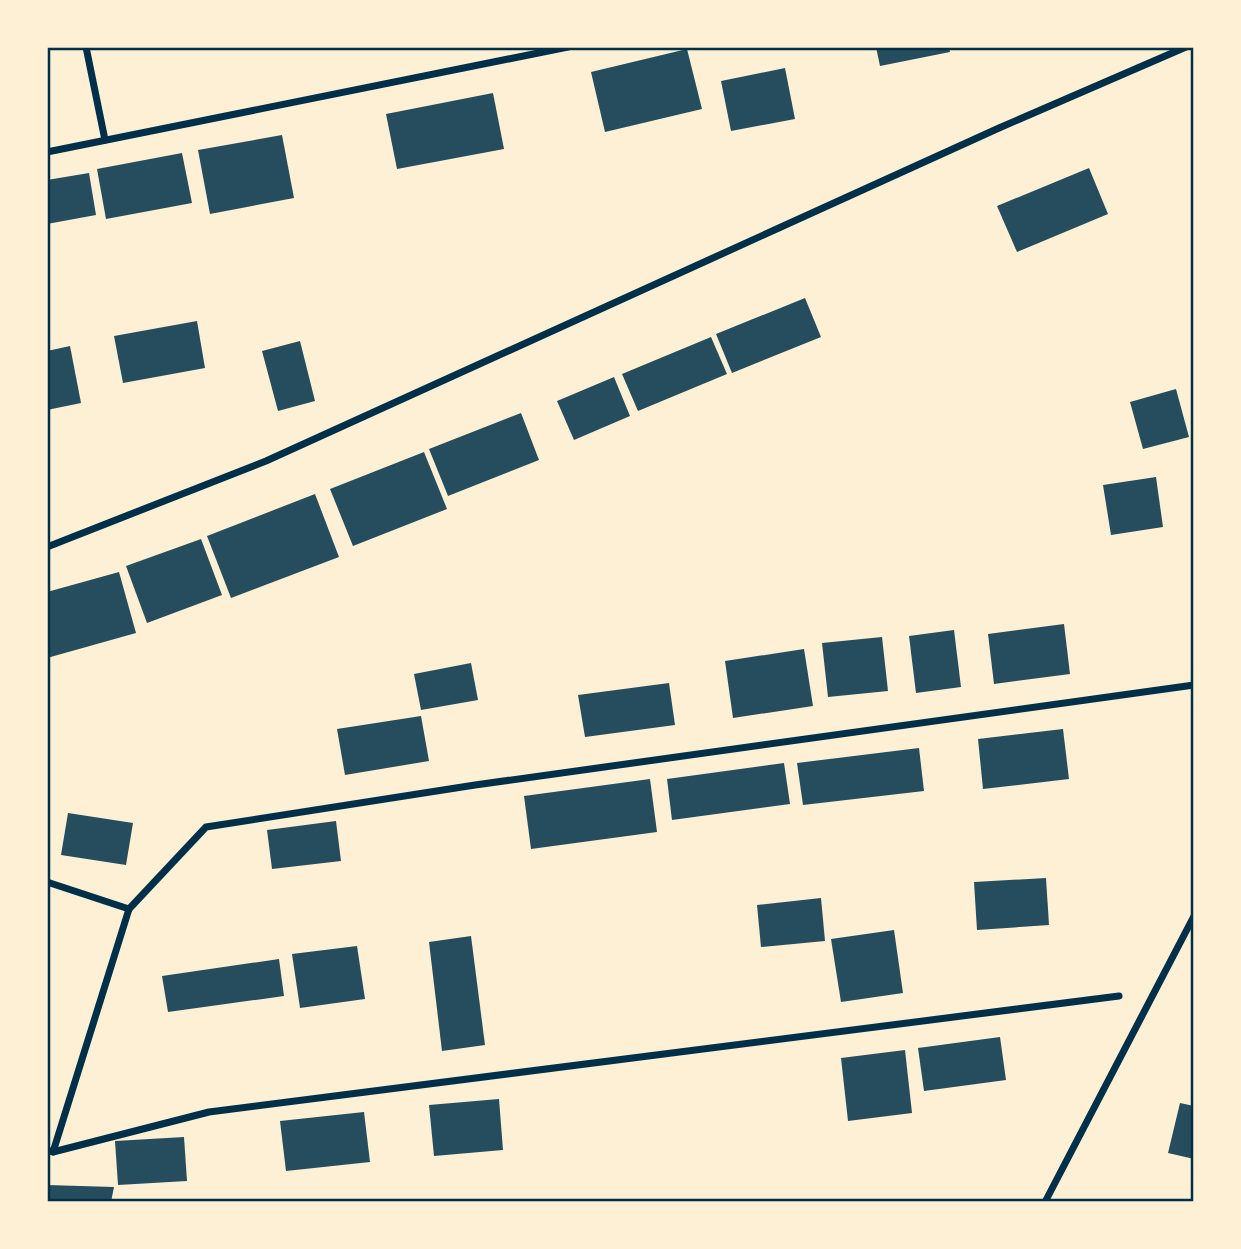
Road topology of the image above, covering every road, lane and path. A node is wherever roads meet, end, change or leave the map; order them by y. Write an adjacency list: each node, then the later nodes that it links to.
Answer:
1 (86, 47): 4 (street)
2 (568, 47): 4 (street)
3 (1186, 47): 6 (street)
4 (105, 140): 5 (street)
5 (47, 152)
6 (47, 547)
7 (1194, 685): 9 (street)
8 (47, 882): 9 (street)
9 (129, 909): 12 (street)
10 (1194, 916): 13 (street)
11 (1119, 996): 12 (street)
12 (50, 1151)
13 (1045, 1202)

